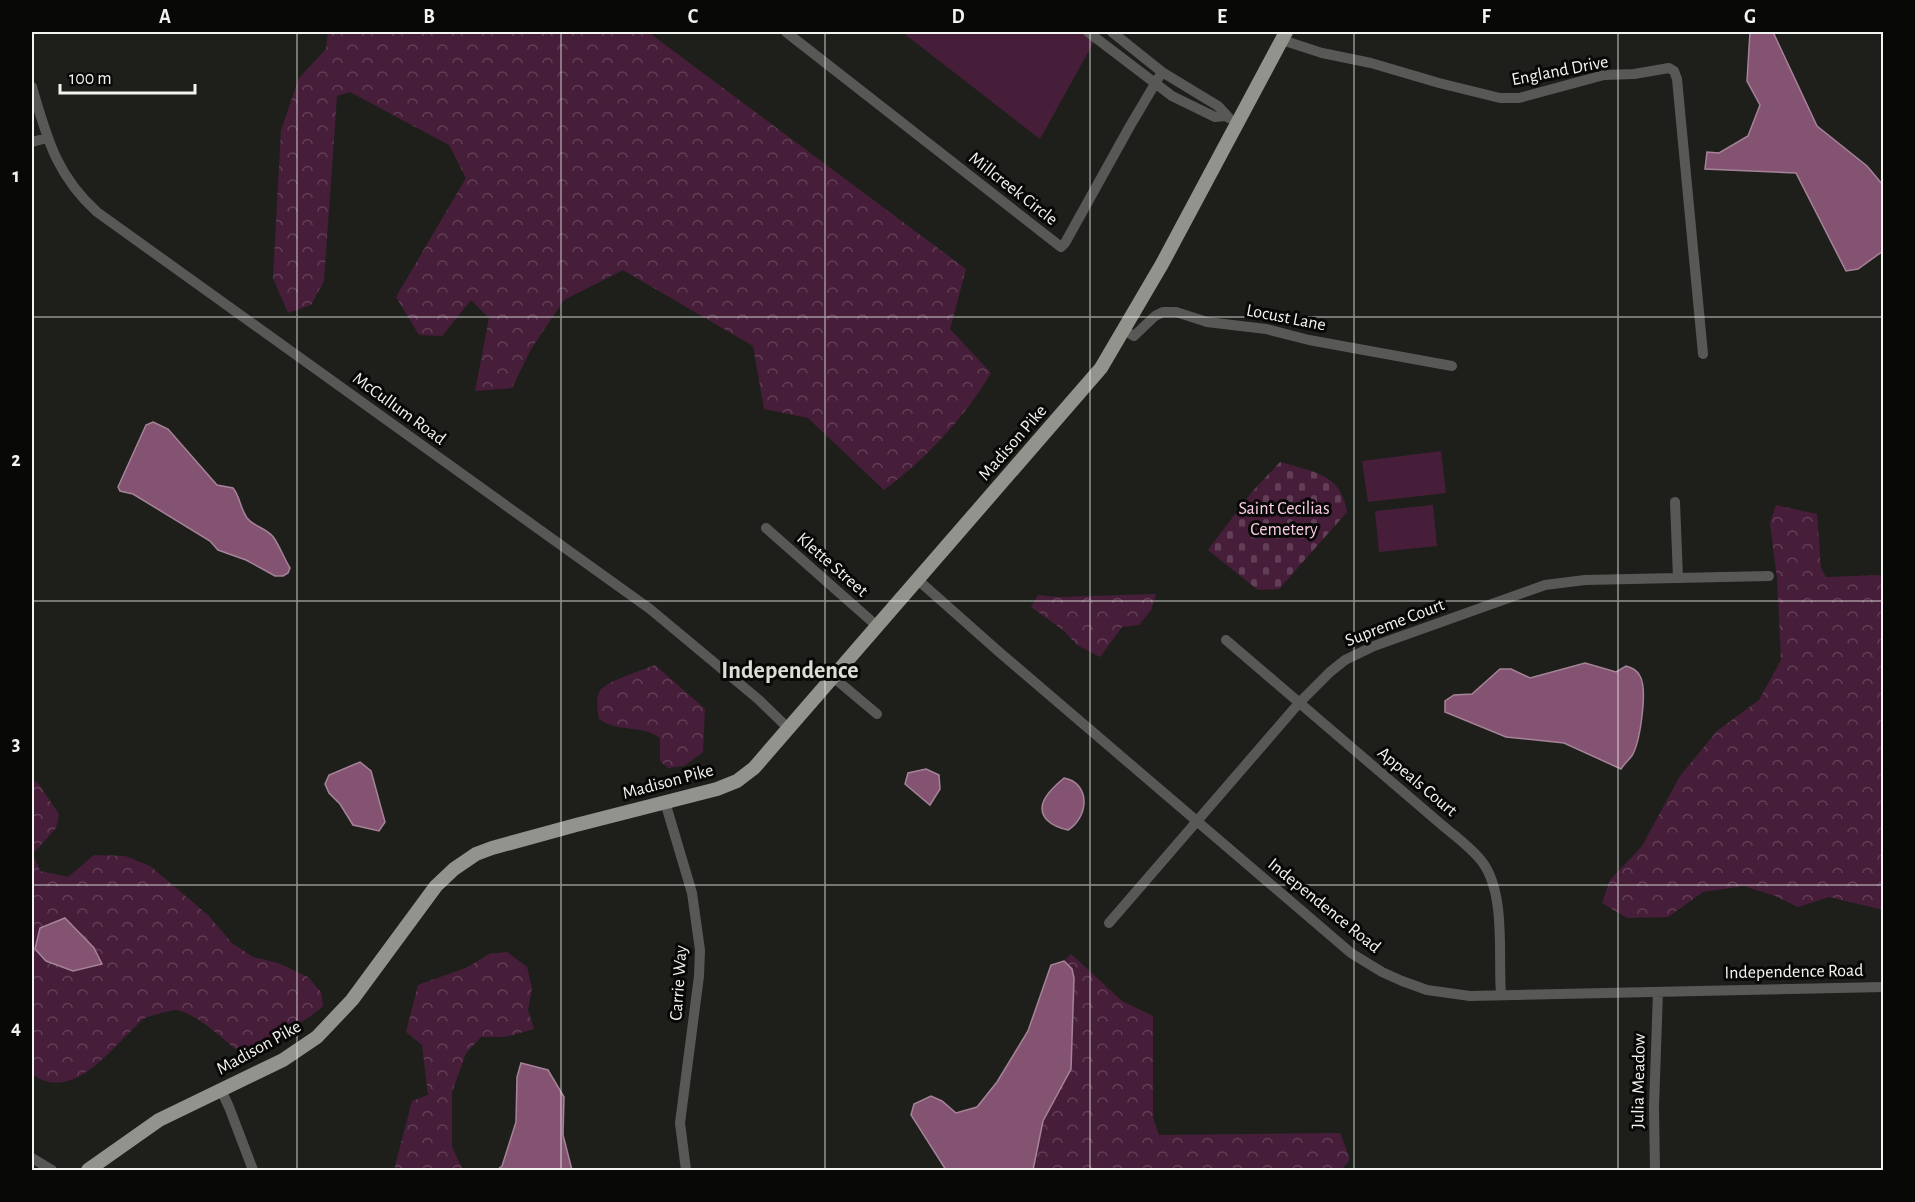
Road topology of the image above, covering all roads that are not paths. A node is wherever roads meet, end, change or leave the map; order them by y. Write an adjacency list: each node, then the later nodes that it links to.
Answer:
1 (786, 32): 6 (street, Millcreek Circle)
2 (1088, 32): 6 (street)
3 (1112, 32): 5 (street)
4 (1284, 36): 8 (main road, Madison Pike); 12 (street, England Drive)
5 (1162, 72): 6 (street, Millcreek Circle); 8 (street)
6 (1155, 84): 8 (street)
7 (32, 87): 9 (street, McCullum Road)
8 (1231, 119): 11 (main road, Madison Pike)
9 (47, 138): 10 (street); 24 (street, McCullum Road)
10 (32, 142)
11 (1124, 330): 13 (street, Locust Lane); 18 (main road, Madison Pike)
12 (1703, 354)
13 (1452, 366)
14 (1675, 502): 17 (street)
15 (766, 528): 19 (street, Klette Street)
16 (1769, 576): 17 (street, Supreme Court)
17 (1678, 578): 22 (street, Supreme Court)
18 (918, 580): 19 (main road, Madison Pike); 26 (street, Independence Road)
19 (877, 626): 21 (main road, Madison Pike)
20 (1226, 640): 22 (street, Appeals Court)
21 (833, 677): 23 (street); 24 (main road, Madison Pike)
22 (1299, 702): 26 (street, Supreme Court); 30 (street, Appeals Court)
23 (877, 714)
24 (789, 729): 25 (main road, Madison Pike)
25 (665, 802): 31 (main road, Madison Pike); 36 (street, Carrie Way)
26 (1197, 822): 27 (street, Supreme Court); 30 (street, Independence Road)
27 (1109, 923)
28 (1884, 987): 29 (street, Independence Road)
29 (1658, 992): 30 (street, Independence Road); 37 (street, Julia Meadow)
30 (1501, 995)
31 (221, 1090): 34 (main road, Madison Pike); 35 (street)
32 (32, 1158): 33 (street)
33 (52, 1170)
34 (88, 1170)
35 (253, 1170)
36 (686, 1170)
37 (1655, 1170)

